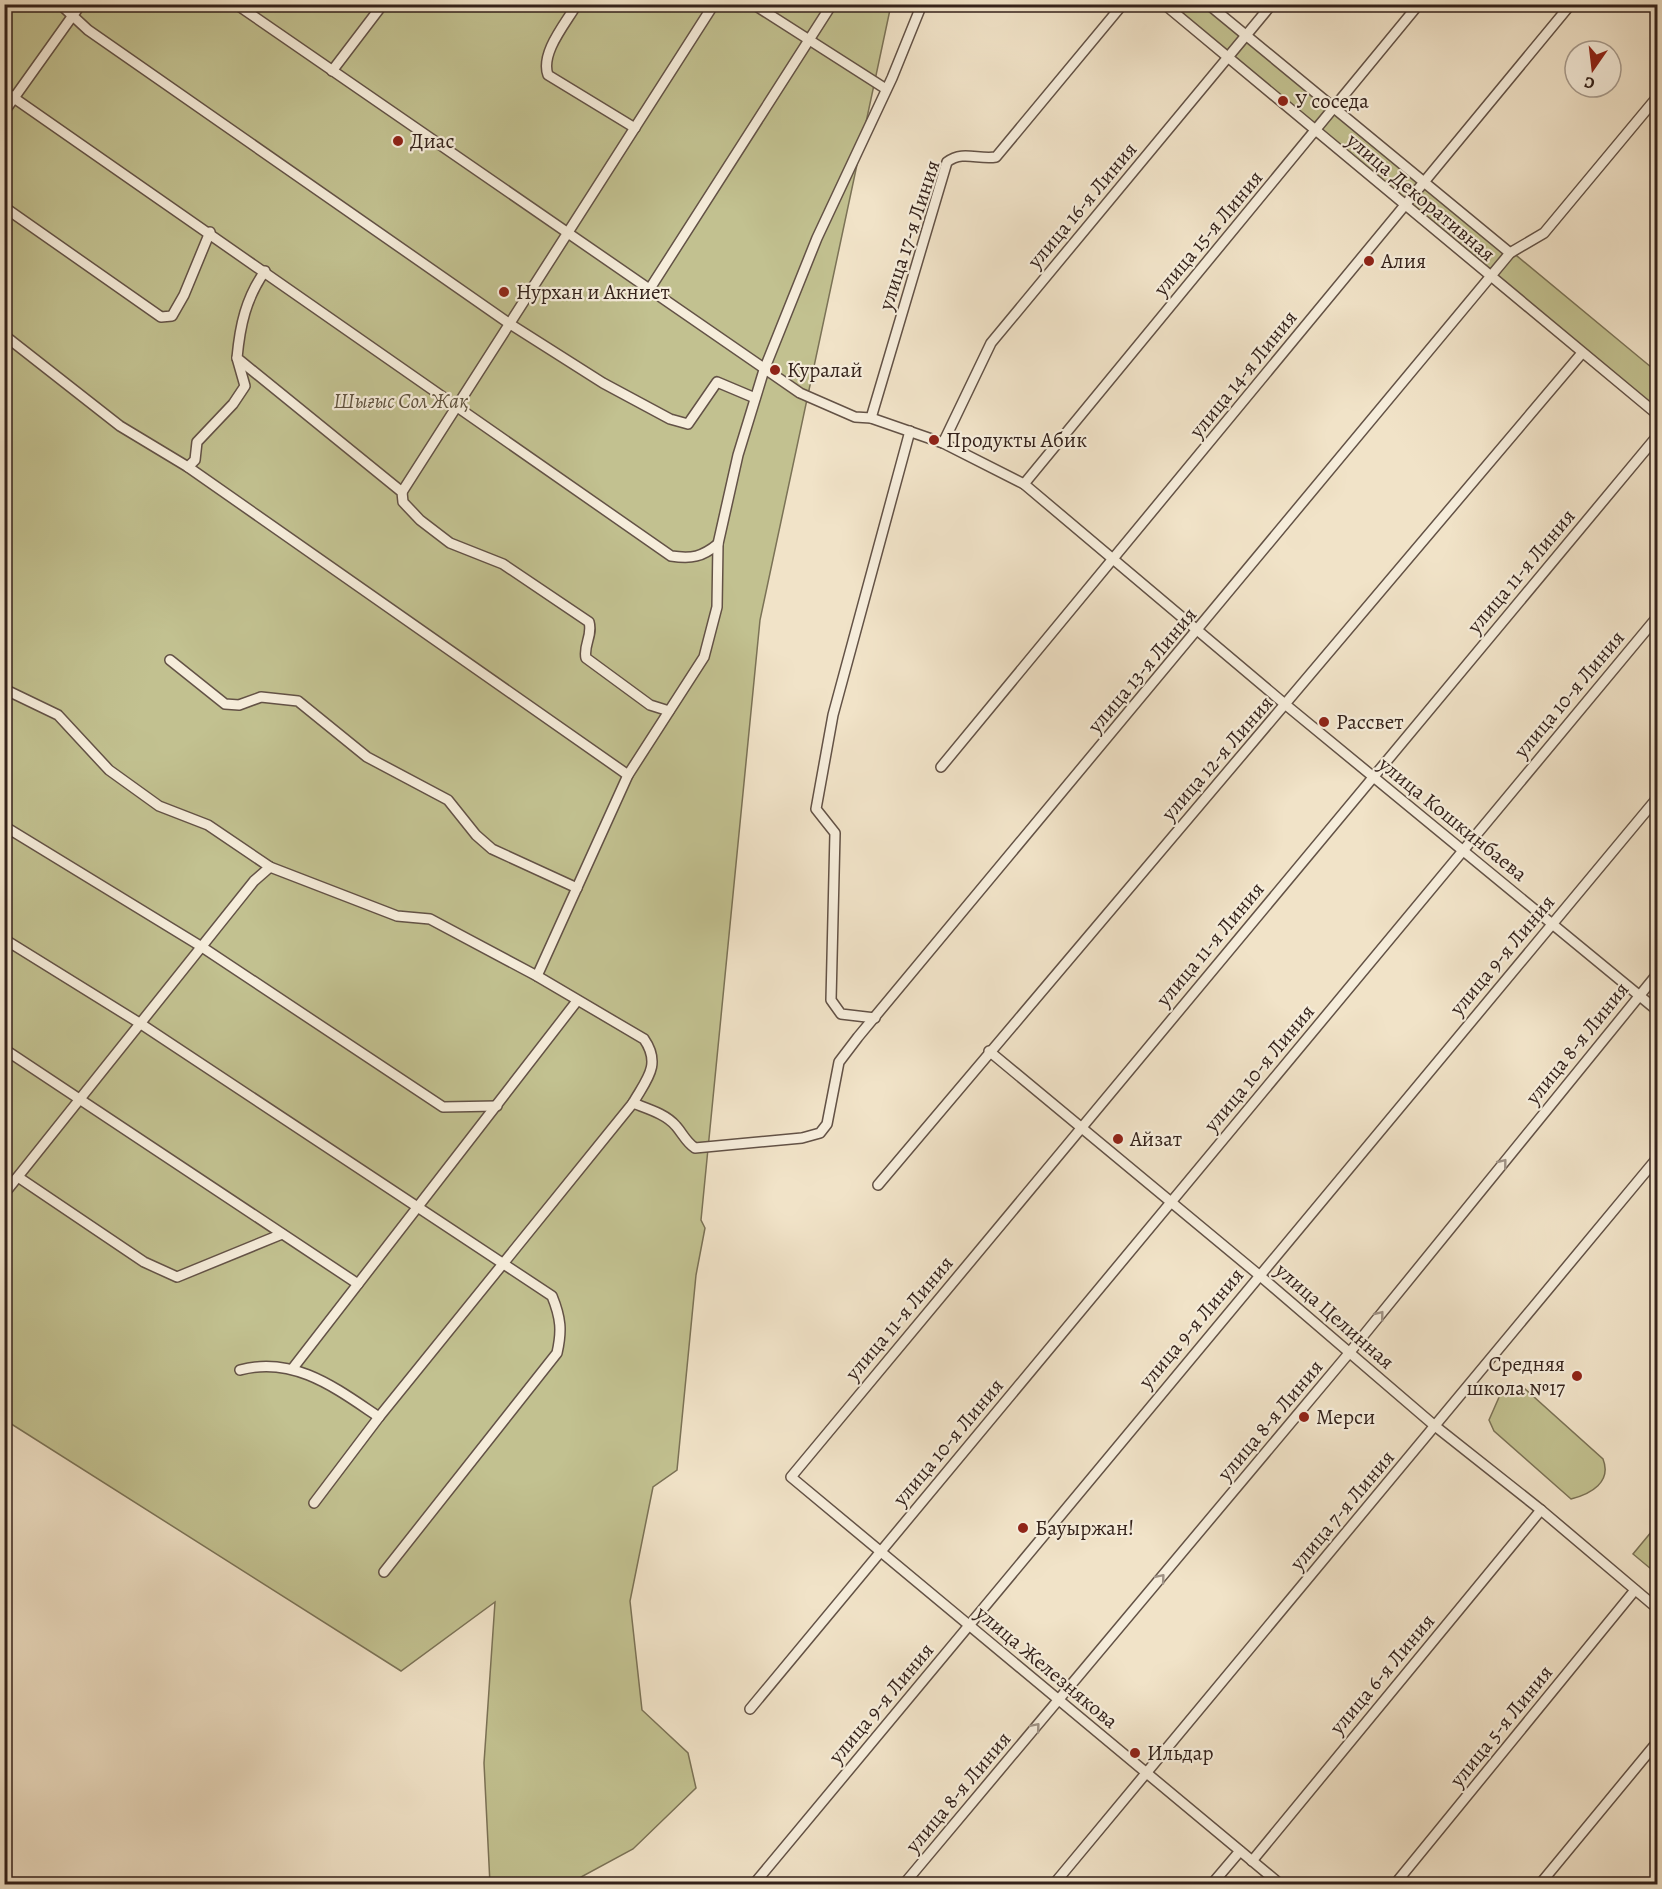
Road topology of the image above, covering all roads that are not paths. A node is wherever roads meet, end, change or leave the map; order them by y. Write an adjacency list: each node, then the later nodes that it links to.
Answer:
1 (60, 4): 16 (street)
2 (81, 4): 16 (street)
3 (236, 4): 20 (street, улица Кошкинбаева)
4 (383, 4): 20 (street)
5 (577, 4): 27 (street)
6 (714, 4): 27 (street)
7 (753, 4): 18 (street)
8 (832, 4): 18 (street)
9 (922, 4): 21 (street)
10 (1123, 4): 46 (street, улица 17-я Линия)
11 (1164, 4): 19 (street, улица Декоративная)
12 (1208, 4): 17 (street, улица Декоративная)
13 (1272, 4): 17 (street, улица 16-я Линия)
14 (1419, 4): 25 (street, улица 15-я Линия)
15 (1571, 4): 29 (street, улица 14-я Линия)
16 (73, 16): 24 (street); 38 (street)
17 (1246, 36): 19 (street, улица 16-я Линия); 25 (street, улица Декоративная)
18 (810, 40): 21 (street); 37 (street)
19 (1228, 58): 28 (street, улица Декоративная); 49 (street, улица 16-я Линия)
20 (332, 71): 33 (street, улица Кошкинбаева)
21 (886, 89): 42 (street)
22 (4, 91): 24 (street)
23 (1658, 96): 34 (street, улица 13-я Линия)
24 (14, 98): 26 (street); 32 (street)
25 (1334, 108): 28 (street, улица 15-я Линия); 29 (street, улица Декоративная)
26 (4, 112)
27 (635, 128): 33 (street)
28 (1315, 133): 31 (street, улица Декоративная); 51 (street, улица 15-я Линия)
29 (1424, 182): 31 (street, улица 14-я Линия); 34 (street, улица Декоративная)
30 (4, 207): 32 (street)
31 (1404, 207): 36 (street, улица Декоративная); 54 (street, улица 14-я Линия)
32 (210, 232): 35 (street)
33 (568, 234): 37 (street, улица Кошкинбаева); 38 (street)
34 (1510, 253): 36 (street, улица 13-я Линия)
35 (265, 271): 41 (street); 44 (street)
36 (1490, 277): 40 (street, улица Декоративная); 56 (street, улица 13-я Линия)
37 (649, 290): 42 (street, улица Кошкинбаева)
38 (510, 324): 43 (street); 44 (street)
39 (4, 335): 50 (street)
40 (1582, 353): 45 (street, улица Декоративная); 59 (street, улица 12-я Линия)
41 (237, 358): 50 (street); 52 (street)
42 (764, 370): 43 (street); 46 (street, улица Кошкинбаева)
43 (756, 398): 53 (street)
44 (458, 405): 52 (street); 53 (street)
45 (1658, 415)
46 (871, 418): 47 (street, улица Кошкинбаева)
47 (910, 431): 49 (street, улица Кошкинбаева); 77 (street)
48 (1658, 435): 63 (street, улица 11-я Линия)
49 (943, 442): 51 (street, улица Кошкинбаева)
50 (188, 467): 62 (street)
51 (1024, 483): 54 (street, улица Кошкинбаева)
52 (402, 492): 60 (street)
53 (718, 544): 60 (street)
54 (1114, 559): 56 (street, улица Кошкинбаева); 61 (street, улица 14-я Линия)
55 (1658, 616): 66 (street, улица 10-я Линия)
56 (1199, 629): 59 (street, улица Кошкинбаева); 77 (street, улица 13-я Линия)
57 (170, 660): 68 (street)
58 (4, 689): 67 (street)
59 (1286, 705): 63 (street, улица Кошкинбаева); 80 (street, улица 12-я Линия)
60 (669, 711): 62 (street)
61 (941, 767)
62 (628, 775): 68 (street)
63 (1373, 777): 66 (street, улица Кошкинбаева); 84 (street, улица 11-я Линия)
64 (1658, 796): 69 (street, улица 9-я Линия)
65 (4, 826): 71 (street)
66 (1463, 851): 69 (street, улица Кошкинбаева); 89 (street, улица 10-я Линия)
67 (270, 867): 71 (street); 73 (street)
68 (577, 888): 73 (street)
69 (1551, 923): 74 (street, улица Кошкинбаева); 93 (street, улица 9-я Линия)
70 (4, 939): 78 (street)
71 (202, 947): 78 (street); 83 (street)
72 (1658, 973): 74 (street, улица 8-я Линия)
73 (537, 976): 75 (street)
74 (1639, 995): 76 (street, улица Кошкинбаева); 95 (street, улица 8-я Линия, one-way to 74)
75 (577, 1001): 82 (street); 83 (street)
76 (1658, 1011)
77 (875, 1018): 82 (street, улица 13-я Линия)
78 (141, 1024): 81 (street); 90 (street)
79 (4, 1049): 81 (street)
80 (989, 1051): 84 (street, улица Целинная); 87 (street, улица 12-я Линия)
81 (80, 1100): 86 (street); 91 (street)
82 (633, 1103): 92 (street)
83 (497, 1106): 90 (street)
84 (1080, 1128): 89 (street, улица Целинная); 100 (street, улица 11-я Линия)
85 (1658, 1157): 99 (street, улица 7-я Линия)
86 (18, 1177): 88 (street); 91 (street)
87 (878, 1185)
88 (4, 1194)
89 (1170, 1202): 93 (street, улица Целинная); 103 (street, улица 10-я Линия)
90 (418, 1206): 92 (street); 94 (street)
91 (282, 1234): 94 (street)
92 (503, 1264): 98 (street); 104 (street)
93 (1259, 1275): 95 (street, улица Целинная); 107 (street, улица 9-я Линия)
94 (358, 1284): 96 (street)
95 (1350, 1352): 99 (street, улица Целинная); 108 (street, улица 8-я Линия, one-way to 95)
96 (293, 1368): 97 (street); 98 (street)
97 (240, 1370)
98 (380, 1417): 101 (street)
99 (1435, 1426): 102 (street, улица Целинная); 111 (street, улица 7-я Линия)
100 (791, 1477): 103 (street, улица Железнякова)
101 (314, 1503)
102 (1541, 1510): 105 (street, улица Целинная); 113 (street, улица 6-я Линия)
103 (879, 1553): 107 (street, улица Железнякова); 109 (street, улица 10-я Линия)
104 (384, 1572)
105 (1635, 1590): 106 (street, улица Целинная); 119 (street, улица 5-я Линия)
106 (1658, 1609)
107 (968, 1625): 108 (street, улица Железнякова); 114 (street, улица 9-я Линия)
108 (1058, 1700): 111 (street, улица Железнякова); 115 (street, улица 8-я Линия, one-way to 108)
109 (750, 1709)
110 (1658, 1741): 120 (street)
111 (1146, 1773): 112 (street, улица Железнякова); 116 (street, улица 7-я Линия)
112 (1240, 1851): 113 (street, улица Железнякова); 117 (street)
113 (1252, 1861): 118 (street, улица Железнякова)
114 (754, 1884)
115 (904, 1884)
116 (1054, 1884)
117 (1212, 1884)
118 (1280, 1884)
119 (1395, 1884)
120 (1540, 1884)

